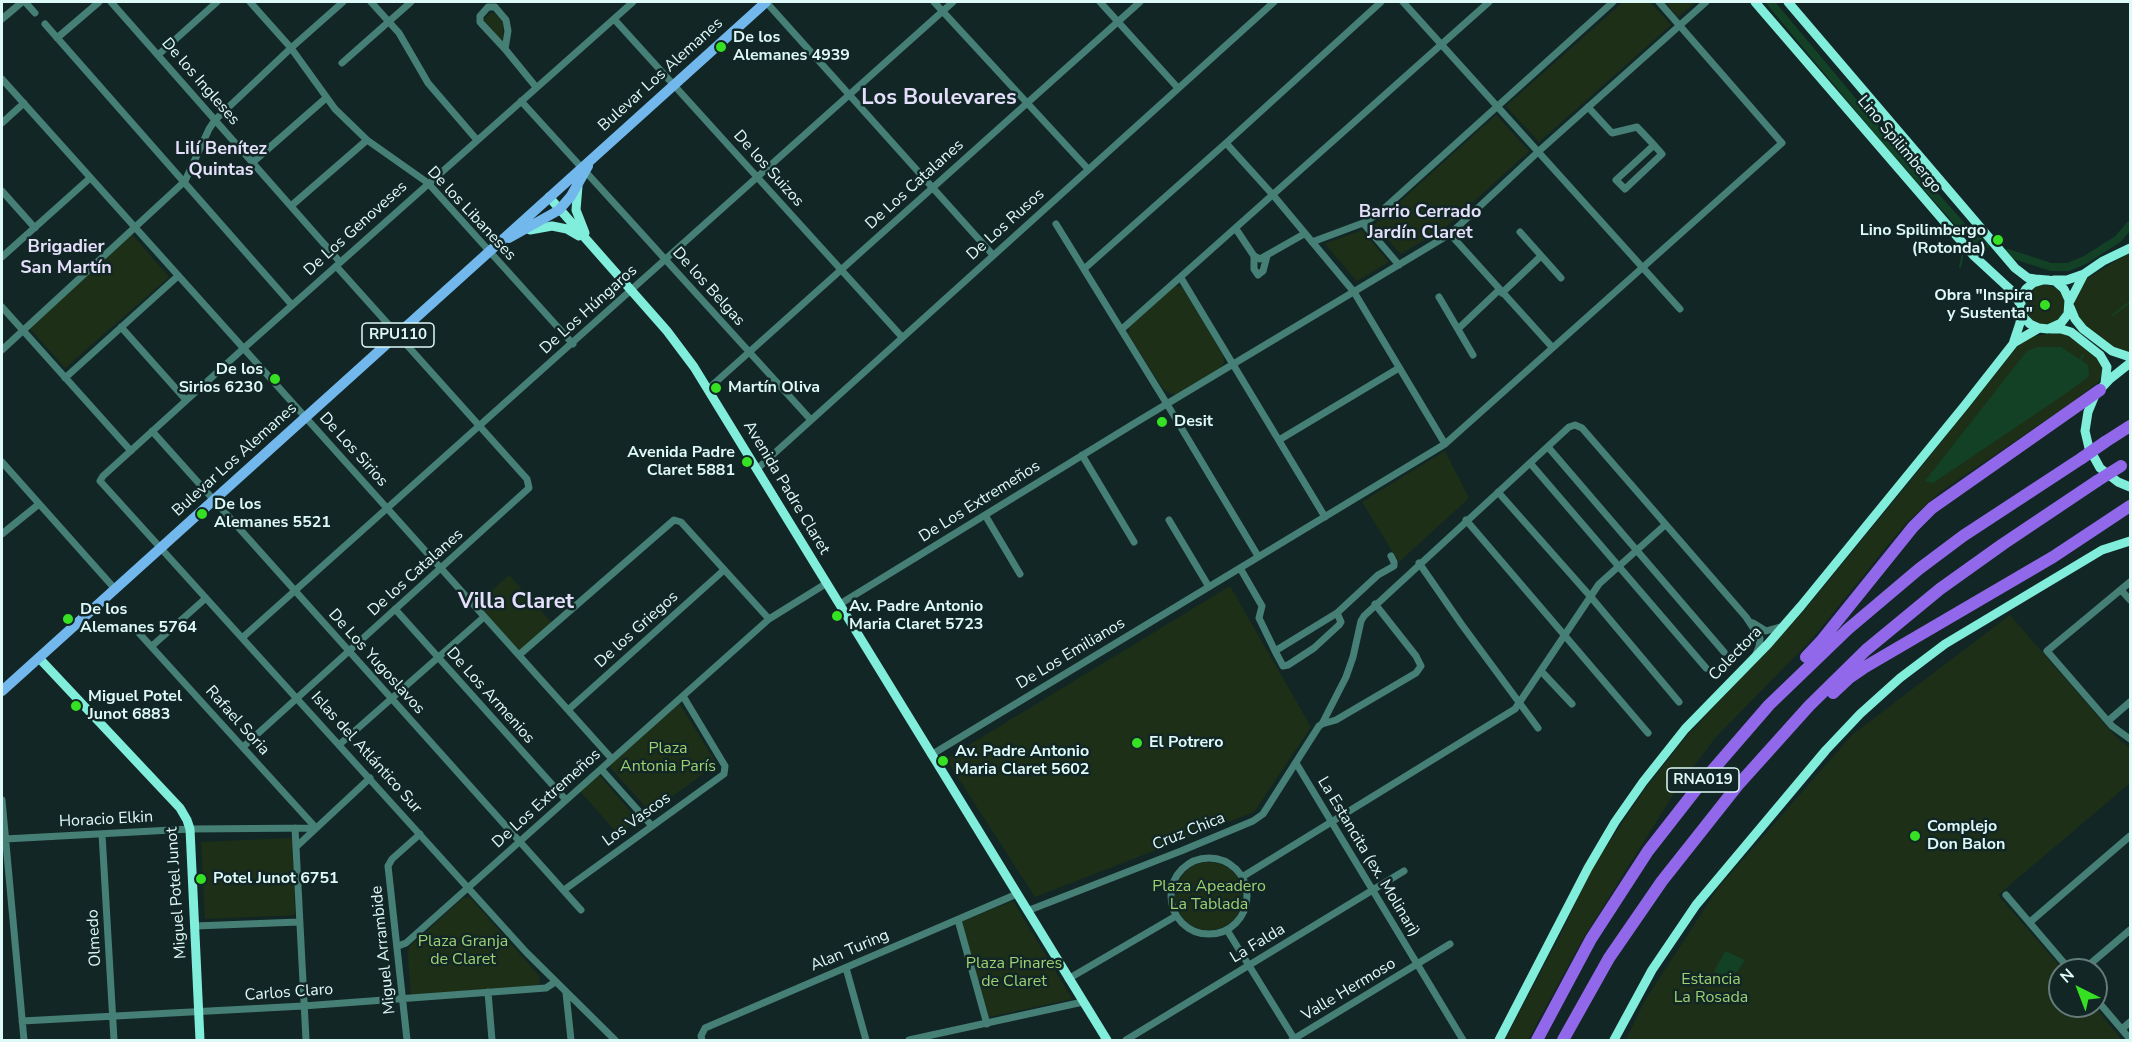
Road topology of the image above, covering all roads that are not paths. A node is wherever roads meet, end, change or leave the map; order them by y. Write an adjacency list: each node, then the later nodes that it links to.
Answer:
1 (23, 2): 25 (street); 26 (street)
2 (99, 2): 32 (street)
3 (111, 2): 36 (street, De los Ingleses)
4 (217, 2): 36 (street)
5 (250, 2): 34 (street, De los Libaneses)
6 (343, 2): 34 (street)
7 (371, 2): 29 (street)
8 (411, 2): 29 (street)
9 (633, 2): 27 (street, De Los Genoveses)
10 (766, 2): 39 (main road, Bulevar Los Alemanes / RPU110); 42 (street)
11 (934, 2): 24 (street)
12 (953, 2): 24 (street, De Los Húngaros)
13 (1100, 2): 28 (street)
14 (1140, 2): 28 (street, De Los Catalanes)
15 (1271, 2): 41 (street, De Los Rusos)
16 (1381, 2): 53 (street)
17 (1403, 2): 33 (street)
18 (1490, 2): 33 (street)
19 (1613, 2): 47 (street)
20 (1659, 2): 31 (street)
21 (1706, 2): 31 (street, De Los Extremeños)
22 (1755, 2): 105 (main road, Lino Spilimbergo)
23 (1788, 2): 97 (main road, Lino Spilimbergo)
24 (943, 11): 42 (street, De Los Húngaros); 45 (street)
25 (35, 13)
26 (2, 19)
27 (614, 19): 39 (street, De los Suizos); 40 (street, De Los Genoveses)
28 (1118, 21): 41 (street); 45 (street, De Los Catalanes)
29 (389, 22): 37 (street); 52 (street)
30 (45, 24): 32 (street)
31 (1680, 25): 48 (street, De Los Extremeños); 90 (street, De Los Emilianos)
32 (57, 38): 61 (street)
33 (1441, 45): 47 (street); 65 (street)
34 (291, 48): 43 (street, De los Libaneses); 49 (street)
35 (505, 49): 35 (street); 40 (street)
36 (158, 55): 49 (street, De los Ingleses)
37 (342, 63)
38 (2, 79): 46 (street, De Los Sirios)
39 (673, 84): 58 (main road, Bulevar Los Alemanes / RPU110); 60 (street, De los Suizos)
40 (536, 87): 44 (street, De Los Genoveses)
41 (1178, 88): 57 (street, De Los Rusos)
42 (850, 95): 60 (street, De Los Húngaros); 63 (street)
43 (326, 98): 51 (street, De los Libaneses); 56 (street)
44 (521, 101): 52 (street, De Los Genoveses); 58 (street, De los Belgas)
45 (1027, 103): 57 (street); 63 (street, De Los Catalanes)
46 (24, 104): 50 (street); 59 (street, De Los Sirios)
47 (1496, 107): 55 (street); 69 (street)
48 (1588, 107): 54 (street); 55 (street, De Los Extremeños)
49 (215, 120): 56 (street, De los Ingleses); 61 (street)
50 (2, 123)
51 (367, 140): 62 (street, De los Libaneses); 67 (street)
52 (477, 140): 62 (street, De Los Genoveses)
53 (1226, 143): 65 (street); 91 (street)
54 (1654, 146): 54 (street)
55 (1539, 151): 77 (street, De Los Extremeños); 90 (street)
56 (253, 162): 67 (street, De los Ingleses)
57 (1088, 169): 82 (street, De Los Rusos)
58 (582, 171): 66 (main road, Bulevar Los Alemanes / RPU110); 68 (main road, Bulevar Los Alemanes / RPU110); 81 (main road); 87 (street, De los Belgas)
59 (90, 178): 71 (street); 72 (street, De Los Sirios)
60 (758, 178): 87 (street, De Los Húngaros); 92 (street, De los Suizos)
61 (185, 181): 72 (street); 103 (street)
62 (428, 183): 80 (street, De los Libaneses); 88 (street, De Los Genoveses)
63 (933, 188): 82 (street); 92 (street, De Los Catalanes)
64 (2, 191): 71 (street)
65 (1273, 195): 73 (street); 76 (street)
66 (549, 197): 68 (main road, Avenida Padre Claret); 80 (main road, Bulevar Los Alemanes / RPU110)
67 (291, 206): 88 (street, De los Ingleses)
68 (559, 210): 74 (main road, Bulevar Los Alemanes / RPU110); 81 (main road, Avenida Padre Claret)
69 (1363, 223): 78 (street); 89 (street)
70 (1056, 224): 91 (street)
71 (35, 228): 86 (street)
72 (135, 228): 94 (street, De Los Sirios); 111 (street)
73 (1236, 229): 83 (street); 95 (street)
74 (522, 232): 80 (main road, Bulevar Los Alemanes / RPU110); 81 (main road)
75 (1521, 232): 85 (street)
76 (1304, 234): 78 (street); 84 (street)
77 (1450, 234): 89 (street, De Los Extremeños); 99 (street)
78 (1312, 242): 100 (street)
79 (2130, 248): 93 (main road)
80 (489, 251): 112 (main road, Bulevar Los Alemanes / RPU110); 114 (street, De los Libaneses)
81 (596, 251): 98 (main road, Avenida Padre Claret)
82 (993, 255): 113 (street, De Los Rusos)
83 (1254, 256): 84 (street); 84 (street)
84 (1267, 256)
85 (1541, 256): 96 (street); 99 (street)
86 (2, 258)
87 (666, 260): 98 (street, De Los Húngaros); 119 (street, De los Belgas)
88 (338, 264): 103 (street, De Los Genoveses); 112 (street, De los Ingleses)
89 (1399, 265): 100 (street, De Los Extremeños)
90 (1644, 268): 106 (street); 117 (street, De Los Emilianos)
91 (1084, 269): 109 (street)
92 (842, 270): 113 (street, De los Suizos); 119 (street, De Los Catalanes)
93 (2084, 274): 97 (main road); 102 (main road)
94 (178, 276): 107 (street); 116 (street, De Los Sirios)
95 (1181, 278): 109 (street); 123 (street)
96 (1561, 278)
97 (2047, 280): 102 (main road, Lino Spilimbergo); 105 (main road)
98 (632, 291): 114 (street, De Los Húngaros); 127 (main road, Avenida Padre Claret)
99 (1501, 291): 110 (street); 117 (street)
100 (1354, 292): 123 (street, De Los Extremeños); 124 (street)
101 (1439, 297): 110 (street)
102 (2070, 304): 108 (main road); 121 (main road, Lino Spilimbergo)
103 (292, 305): 116 (street, De Los Genoveses)
104 (2, 307): 111 (street)
105 (2020, 308): 108 (main road, Lino Spilimbergo); 115 (main road, Colectora)
106 (1680, 309)
107 (121, 327): 125 (street); 128 (street)
108 (2044, 328): 115 (main road); 126 (main road)
109 (1122, 329): 129 (street)
110 (1458, 329): 120 (street)
111 (23, 331): 118 (street); 125 (street)
112 (399, 335): 130 (main road, Bulevar Los Alemanes / RPU110); 132 (street, De los Ingleses)
113 (902, 337): 131 (street, De Los Rusos)
114 (573, 344): 132 (street, De Los Húngaros)
115 (2013, 344): 186 (main road, Colectora)
116 (244, 348): 128 (street, De Los Genoveses); 130 (street, De Los Sirios)
117 (1552, 348): 136 (street, De Los Emilianos)
118 (2, 351)
119 (750, 352): 127 (street, De Los Catalanes); 131 (street, De los Belgas)
120 (1473, 355)
121 (2130, 357)
122 (2130, 363): 126 (main road)
123 (1234, 365): 129 (street, De Los Extremeños); 135 (street)
124 (1400, 368): 135 (street); 136 (street)
125 (65, 378): 138 (street)
126 (2102, 387): 145 (main road); 221 (highway)
127 (708, 389): 143 (main road, Avenida Padre Claret)
128 (186, 400): 134 (street, De Los Genoveses)
129 (1167, 404): 139 (street, De Los Extremeños); 162 (street)
130 (306, 417): 148 (main road, Bulevar Los Alemanes / RPU110); 151 (street, De Los Sirios)
131 (811, 420): 143 (street, De Los Rusos)
132 (480, 425): 146 (street, De los Ingleses); 151 (street, De Los Húngaros)
133 (2130, 426): 221 (highway, RNA019, bridge)
134 (152, 431): 138 (street, De Los Genoveses); 148 (street, De Los Yugoslavos)
135 (1279, 440): 153 (street)
136 (1445, 444): 153 (street, De Los Emilianos)
137 (1548, 447): 141 (street, Cruz Chica); 156 (street, Cruz Chica); 161 (street)
138 (131, 451): 144 (street, De Los Genoveses)
139 (1082, 455): 152 (street, De Los Extremeños); 159 (street)
140 (2, 462): 149 (street)
141 (1530, 463): 147 (street, Cruz Chica); 165 (street)
142 (2126, 463): 224 (highway, RNA019, bridge)
143 (757, 470): 171 (main road, Avenida Padre Claret)
144 (100, 481): 160 (street, Islas del Atlántico Sur)
145 (2130, 487)
146 (527, 492): 166 (street, De los Catalanes)
147 (1498, 492): 155 (street, Cruz Chica); 176 (street)
148 (213, 500): 160 (main road, Bulevar Los Alemanes / RPU110); 175 (street, De Los Yugoslavos)
149 (39, 504): 157 (street); 173 (street)
150 (2130, 506): 224 (highway)
151 (387, 507): 166 (street, De Los Sirios); 175 (street, De Los Húngaros)
152 (985, 515): 169 (street); 179 (street, De Los Extremeños)
153 (1325, 517): 162 (street, De Los Emilianos)
154 (1169, 520): 172 (street)
155 (1466, 520): 164 (street, Cruz Chica); 188 (street)
156 (1665, 525): 161 (street); 184 (street)
157 (2, 534)
158 (2130, 541): 294 (main road)
159 (1134, 542)
160 (160, 547): 173 (main road, Bulevar Los Alemanes / RPU110); 177 (street, Islas del Atlántico Sur)
161 (1637, 549): 165 (street); 193 (street)
162 (1258, 556): 167 (street, De Los Emilianos)
163 (1391, 556): 182 (street)
164 (1419, 563): 180 (street, Cruz Chica); 206 (street)
165 (1619, 565): 176 (street); 198 (street)
166 (441, 568): 181 (street, De los Catalanes); 183 (street, De Los Sirios)
167 (1240, 568): 172 (street, De Los Emilianos); 192 (street)
168 (724, 570): 185 (street); 194 (street); 208 (street, De los Griegos)
169 (1020, 574)
170 (2130, 582): 174 (street)
171 (827, 583): 179 (main road, Avenida Padre Claret); 185 (street, De Los Extremeños)
172 (1209, 587): 216 (street, De Los Emilianos)
173 (115, 589): 195 (main road, Bulevar Los Alemanes / RPU110)
174 (2121, 590): 178 (street); 209 (street)
175 (294, 591): 189 (street, De Los Húngaros); 191 (street, De Los Yugoslavos)
176 (1590, 596): 188 (street); 204 (street)
177 (206, 598): 189 (street, Islas del Atlántico Sur); 190 (street)
178 (2130, 600)
179 (840, 604): 216 (main road, Avenida Padre Claret)
180 (1375, 604): 210 (street, Cruz Chica); 210 (street)
181 (395, 609): 191 (street, De los Catalanes); 196 (street, De Los Armenios)
182 (1336, 613): 192 (street); 192 (street)
183 (484, 617): 194 (street, De Los Sirios); 196 (street)
184 (1746, 617): 186 (street); 197 (street)
185 (769, 619): 201 (street, De Los Extremeños)
186 (1786, 623): 197 (main road, Colectora)
187 (138, 632): 190 (street, Rafael Soria)
188 (1565, 635): 199 (street); 212 (street)
189 (242, 638): 202 (street, Islas del Atlántico Sur)
190 (152, 646): 215 (street, Rafael Soria)
191 (348, 651): 202 (street, De los Catalanes); 203 (street, De Los Yugoslavos)
192 (1275, 651)
193 (1724, 652)
194 (519, 655): 208 (street, De Los Sirios)
195 (39, 658): 200 (main road, Bulevar Los Alemanes / RPU110); 229 (main road, Miguel Potel Junot)
196 (438, 658): 203 (street); 223 (street, De Los Armenios)
197 (1750, 662): 291 (main road, Colectora)
198 (1706, 668)
199 (1541, 671): 206 (street); 207 (street)
200 (2, 691)
201 (683, 696): 217 (street, De Los Extremeños); 226 (street, Los Vascos)
202 (298, 697): 214 (street, Islas del Atlántico Sur); 215 (street, De los Catalanes)
203 (391, 700): 214 (street); 234 (street, De Los Yugoslavos)
204 (1679, 702)
205 (2130, 702): 209 (street)
206 (1520, 704): 211 (street); 225 (street)
207 (1572, 704)
208 (568, 710): 217 (street, De Los Sirios)
209 (2108, 721): 213 (street)
210 (1320, 725): 218 (street, Cruz Chica)
211 (1538, 728)
212 (1648, 733)
213 (2130, 739)
214 (340, 744): 220 (street, Islas del Atlántico Sur)
215 (243, 747): 228 (street, Rafael Soria)
216 (931, 755): 243 (main road)
217 (612, 759): 219 (street, De Los Extremeños)
218 (1296, 763): 225 (street, La Estancita (ex. Molinari)); 236 (street, Cruz Chica)
219 (601, 768): 223 (street, De Los Extremeños); 226 (street)
220 (370, 778): 228 (street); 231 (street, Islas del Atlántico Sur)
221 (1698, 787): 292 (highway, RNA019)
222 (2, 800): 233 (street)
223 (566, 800): 234 (street, De Los Extremeños)
224 (1718, 809): 293 (highway, RNA019)
225 (1332, 823): 239 (street); 242 (street, La Estancita (ex. Molinari))
226 (652, 826): 241 (street, Los Vascos)
227 (295, 828): 228 (street, Horacio Elkin); 229 (street, Horacio Elkin); 235 (street)
228 (316, 828): 235 (street)
229 (190, 830): 230 (street, Horacio Elkin); 251 (main road, Miguel Potel Junot)
230 (102, 834): 233 (street, Horacio Elkin); 270 (street, Olmedo)
231 (420, 834): 240 (street, Islas del Atlántico Sur); 255 (street, Miguel Arrambide)
232 (2130, 836): 250 (street)
233 (5, 839): 271 (street)
234 (520, 841): 240 (street, De Los Extremeños); 241 (street, De Los Yugoslavos)
235 (296, 846): 249 (street)
236 (1181, 851): 237 (street); 246 (street, Cruz Chica)
237 (1189, 863): 239 (street); 247 (street)
238 (1404, 871): 242 (street, La Falda)
239 (1242, 877): 252 (street)
240 (468, 887): 255 (street, De Los Extremeños); 262 (street, Islas del Atlántico Sur)
241 (564, 890): 245 (street, De Los Yugoslavos)
242 (1372, 890): 258 (street, La Estancita (ex. Molinari)); 259 (street, La Falda)
243 (1017, 894): 246 (main road); 248 (street, Alan Turing)
244 (2006, 895): 250 (street)
245 (581, 910)
246 (1027, 911): 261 (main road)
247 (1176, 916): 252 (street); 261 (street)
248 (958, 920): 260 (street, Alan Turing); 273 (street)
249 (298, 922): 251 (street); 267 (street)
250 (2030, 922): 256 (street)
251 (195, 926): 268 (main road, Miguel Potel Junot)
252 (1227, 930): 259 (street)
253 (2130, 930): 257 (street)
254 (1450, 944): 258 (street, Valle Hermoso)
255 (398, 946): 265 (street, Miguel Arrambide)
256 (2060, 958)
257 (2097, 958)
258 (1417, 964): 276 (street, Valle Hermoso); 290 (street, La Estancita (ex. Molinari))
259 (1249, 965): 276 (street); 289 (street, La Falda)
260 (846, 968): 285 (street, Alan Turing); 286 (street)
261 (1068, 979): 266 (main road)
262 (555, 982): 263 (street, Carlos Claro); 264 (street, Islas del Atlántico Sur)
263 (488, 992): 265 (street, Carlos Claro); 282 (street)
264 (566, 993): 283 (street); 284 (street, Islas del Atlántico Sur)
265 (403, 998): 267 (street, Carlos Claro); 281 (street, Miguel Arrambide)
266 (1083, 1002): 273 (street); 288 (main road)
267 (303, 1006): 268 (street, Carlos Claro); 280 (street)
268 (198, 1012): 270 (street, Carlos Claro); 279 (main road, Miguel Potel Junot)
269 (2108, 1013): 274 (street)
270 (113, 1015): 271 (street, Carlos Claro); 278 (street, Olmedo)
271 (22, 1021): 277 (street)
272 (2130, 1022): 274 (street)
273 (987, 1024): 287 (street)
274 (2122, 1029): 275 (street)
275 (2130, 1039)
276 (1294, 1040)
277 (24, 1041)
278 (114, 1041)
279 (200, 1041)
280 (306, 1041)
281 (407, 1041)
282 (492, 1041)
283 (571, 1041)
284 (615, 1041)
285 (702, 1041)
286 (866, 1041)
287 (909, 1041)
288 (1107, 1041)
289 (1126, 1041)
290 (1463, 1041)
291 (1499, 1041)
292 (1537, 1041)
293 (1563, 1041)
294 (1614, 1041)

